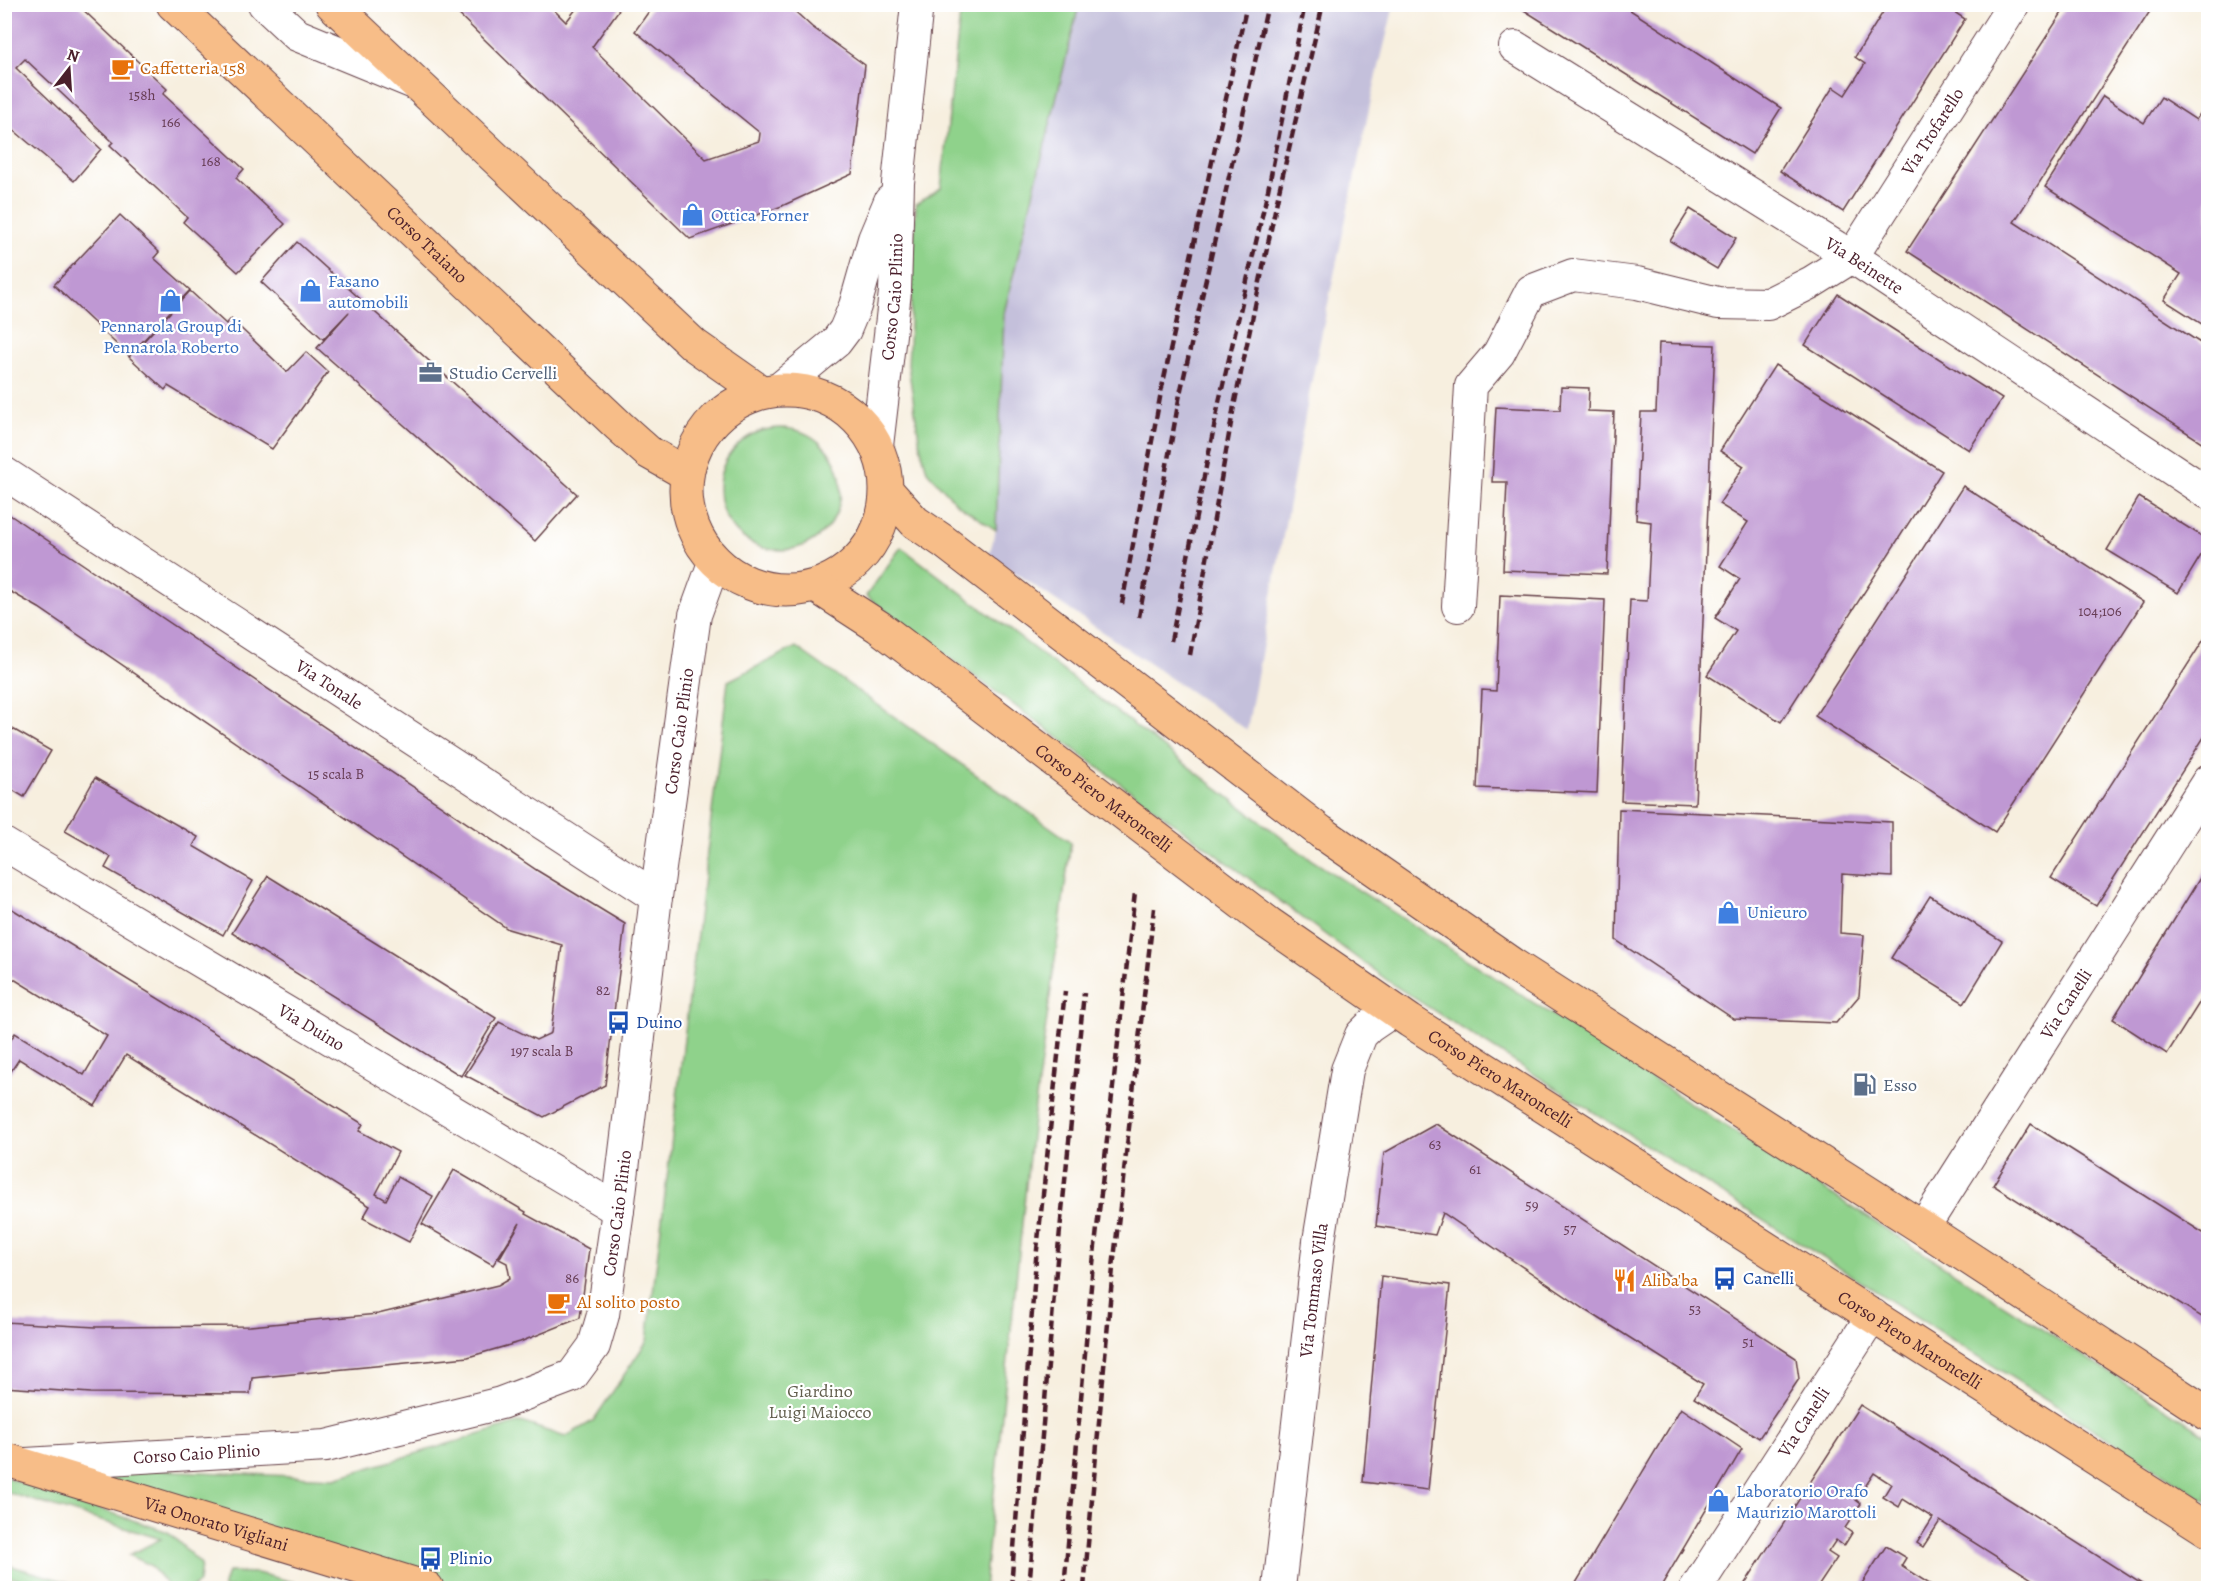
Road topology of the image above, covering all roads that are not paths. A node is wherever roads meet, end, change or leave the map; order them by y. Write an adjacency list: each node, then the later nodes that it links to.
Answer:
1 (173, 4): 13 (main road, Corso Traiano)
2 (264, 4): 7 (street)
3 (332, 4): 7 (main road)
4 (917, 4): 8 (street, Corso Caio Plinio)
5 (2014, 4): 9 (street, Via Trofarello)
6 (1515, 47): 9 (street, Via Beinette)
7 (415, 83): 10 (main road)
8 (898, 183): 10 (street, Corso Caio Plinio); 11 (street, Corso Caio Plinio)
9 (1852, 257): 15 (street, Via Beinette); 18 (street)
10 (770, 390): 11 (main road); 13 (main road)
11 (877, 446): 14 (main road)
12 (4, 473): 21 (street, Via Tonale)
13 (687, 474): 16 (main road)
14 (888, 492): 17 (main road); 24 (main road)
15 (2208, 493)
16 (715, 560): 17 (main road); 21 (street, Corso Caio Plinio)
17 (819, 588): 22 (main road, Corso Piero Maroncelli)
18 (1458, 606)
19 (2208, 781): 24 (street, Via Canelli)
20 (4, 844): 23 (street, Via Duino)
21 (656, 897): 23 (street, Corso Caio Plinio)
22 (1394, 1010): 25 (main road, Corso Piero Maroncelli); 30 (street, Via Tommaso Villa)
23 (618, 1210): 27 (street, Corso Caio Plinio)
24 (1923, 1228): 26 (main road)
25 (1873, 1316): 28 (main road, Corso Piero Maroncelli); 31 (street, Via Canelli)
26 (2208, 1413)
27 (14, 1462): 29 (main road, Via Onorato Vigliani)
28 (2208, 1530)
29 (427, 1588)
30 (1279, 1588)
31 (1696, 1588)

